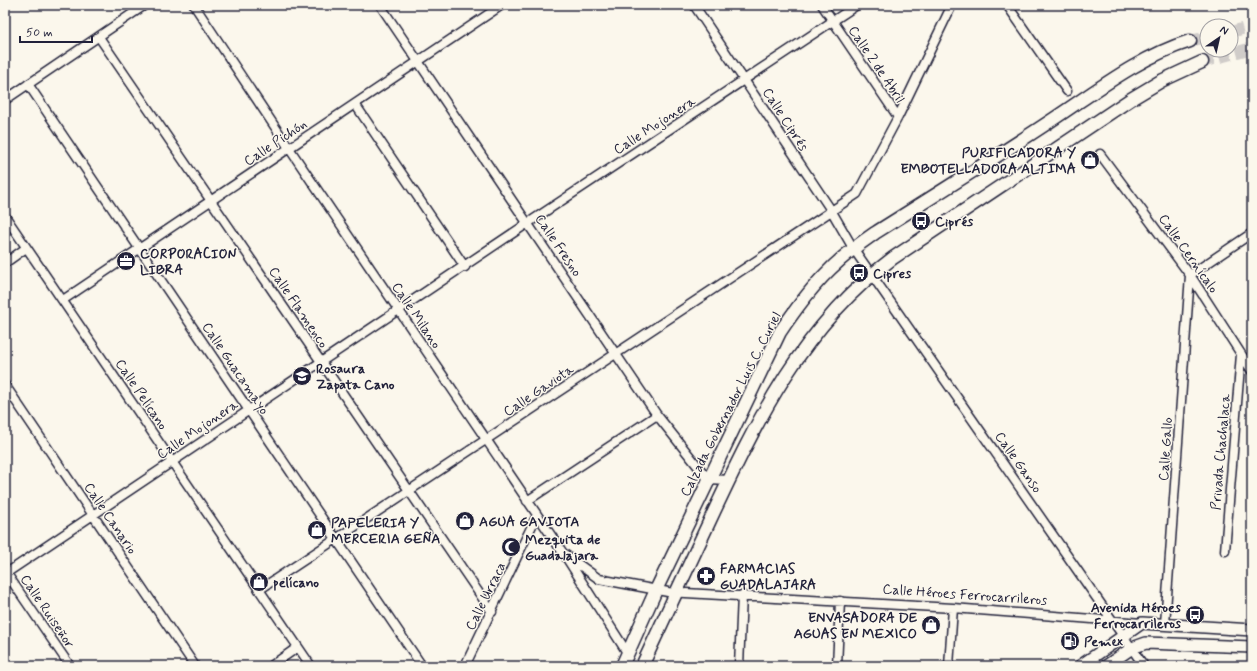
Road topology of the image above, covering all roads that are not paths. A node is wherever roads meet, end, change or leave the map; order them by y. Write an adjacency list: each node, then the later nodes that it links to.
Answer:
1 (145, 5): 11 (street)
2 (194, 5): 21 (street, Calle Milano)
3 (380, 5): 13 (street, Calle Fresno)
4 (502, 5): 13 (street, Calle Pichón)
5 (694, 5): 15 (street, Calle Ciprés)
6 (822, 5): 10 (street, Calle 2 de Abril)
7 (857, 5): 10 (street, Calle Mojonera)
8 (952, 5): 20 (street, Calle Gaviota)
9 (1007, 5): 17 (street)
10 (833, 21): 15 (street, Calle Mojonera); 20 (street, Calle 2 de Abril)
11 (99, 37): 16 (street); 23 (street, Calle Flamenco)
12 (1190, 41): 30 (main road, Calzada Gobernador Luis C. Curiel)
13 (418, 62): 19 (street, Calle Pichón); 26 (street, Calle Fresno)
14 (1202, 62): 33 (main road)
15 (745, 81): 24 (street, Calle Ciprés); 26 (street, Calle Mojonera)
16 (28, 84): 18 (street); 29 (street, Calle Guacamayo)
17 (1067, 91)
18 (5, 100)
19 (355, 104): 21 (street, Calle Pichón); 32 (street)
20 (898, 117): 24 (street, Calle Gaviota)
21 (289, 148): 23 (street, Calle Pichón); 36 (street, Calle Milano)
22 (1100, 154): 34 (street, Calle Cernícalo)
23 (211, 200): 29 (street, Calle Pichón); 39 (street, Calle Flamenco)
24 (831, 210): 30 (street, Calle Ciprés); 37 (street, Calle Gaviota)
25 (5, 216): 28 (street, Calle Pelícano)
26 (528, 223): 32 (street, Calle Mojonera); 37 (street, Calle Fresno)
27 (1252, 234): 34 (street)
28 (26, 248): 31 (street); 35 (street, Calle Pelícano)
29 (140, 248): 35 (street, Calle Pichón); 42 (street, Calle Guacamayo)
30 (854, 248): 33 (street, Calle Ganso); 46 (main road, Calzada Gobernador Luis C. Curiel)
31 (5, 263)
32 (465, 267): 36 (street, Calle Mojonera)
33 (872, 273): 47 (main road); 63 (street, Calle Ganso)
34 (1190, 275): 38 (street, Calle Cernícalo); 65 (street, Calle Gallo)
35 (63, 300): 45 (street, Calle Pelícano)
36 (399, 311): 39 (street, Calle Mojonera); 44 (street, Calle Milano)
37 (617, 354): 43 (street, Calle Fresno); 44 (street, Calle Gaviota)
38 (1242, 354): 40 (street, Calle Cernícalo); 53 (street, Privada Chachalaca)
39 (321, 362): 42 (street, Calle Mojonera); 48 (street, Calle Flamenco)
40 (1252, 371)
41 (5, 385): 50 (street, Calle Canario)
42 (249, 410): 45 (street, Calle Mojonera); 52 (street, Calle Guacamayo)
43 (657, 415): 46 (street, Calle Fresno); 49 (street)
44 (487, 441): 48 (street, Calle Gaviota); 49 (street, Calle Milano)
45 (172, 462): 50 (street, Calle Mojonera); 56 (street, Calle Pelícano)
46 (708, 479): 47 (street); 57 (main road, Calzada Gobernador Luis C. Curiel)
47 (729, 480): 58 (main road)
48 (410, 492): 52 (street, Calle Gaviota); 62 (street, Calle Flamenco)
49 (527, 501): 51 (street, Calle Milano)
50 (93, 515): 55 (street, Calle Mojonera); 73 (street, Calle Canario)
51 (537, 516): 54 (street, Calle Milano); 62 (street, Calle Urraca)
52 (336, 540): 56 (street, Calle Gaviota); 76 (street, Calle Guacamayo)
53 (1224, 551)
54 (563, 553): 57 (street, Calle Milano); 71 (street)
55 (6, 573): 72 (street, Calle Ruiseñor)
56 (259, 590): 68 (street, Calle Pelícano)
57 (656, 590): 58 (street, Calle Milano); 71 (main road, Calzada Gobernador Luis C. Curiel)
58 (676, 593): 59 (street, Calle Héroes Ferrocarrileros); 79 (main road)
59 (742, 595): 60 (street, Calle Héroes Ferrocarrileros); 80 (street)
60 (840, 601): 61 (street, Calle Héroes Ferrocarrileros); 81 (street)
61 (953, 608): 63 (street, Calle Héroes Ferrocarrileros); 82 (street)
62 (492, 612): 77 (street, Calle Urraca)
63 (1111, 619): 64 (street, Calle Héroes Ferrocarrileros); 67 (street, Calle Ganso)
64 (1142, 623): 65 (main road, Calle Héroes Ferrocarrileros); 67 (main road)
65 (1166, 624): 66 (main road, Calle Héroes Ferrocarrileros)
66 (1252, 630)
67 (1124, 637): 70 (street, Calle Ganso); 83 (main road)
68 (298, 647): 74 (street); 75 (street, Calle Pelícano)
69 (1252, 647): 70 (main road)
70 (1132, 648): 84 (main road); 85 (street, Calle Ganso)
71 (628, 654): 78 (main road, Calzada Gobernador Luis C. Curiel)
72 (70, 666)
73 (195, 666)
74 (271, 666)
75 (311, 666)
76 (422, 666)
77 (465, 666)
78 (622, 666)
79 (642, 666)
80 (739, 666)
81 (837, 666)
82 (949, 666)
83 (1080, 666)
84 (1106, 666)
85 (1144, 666)

